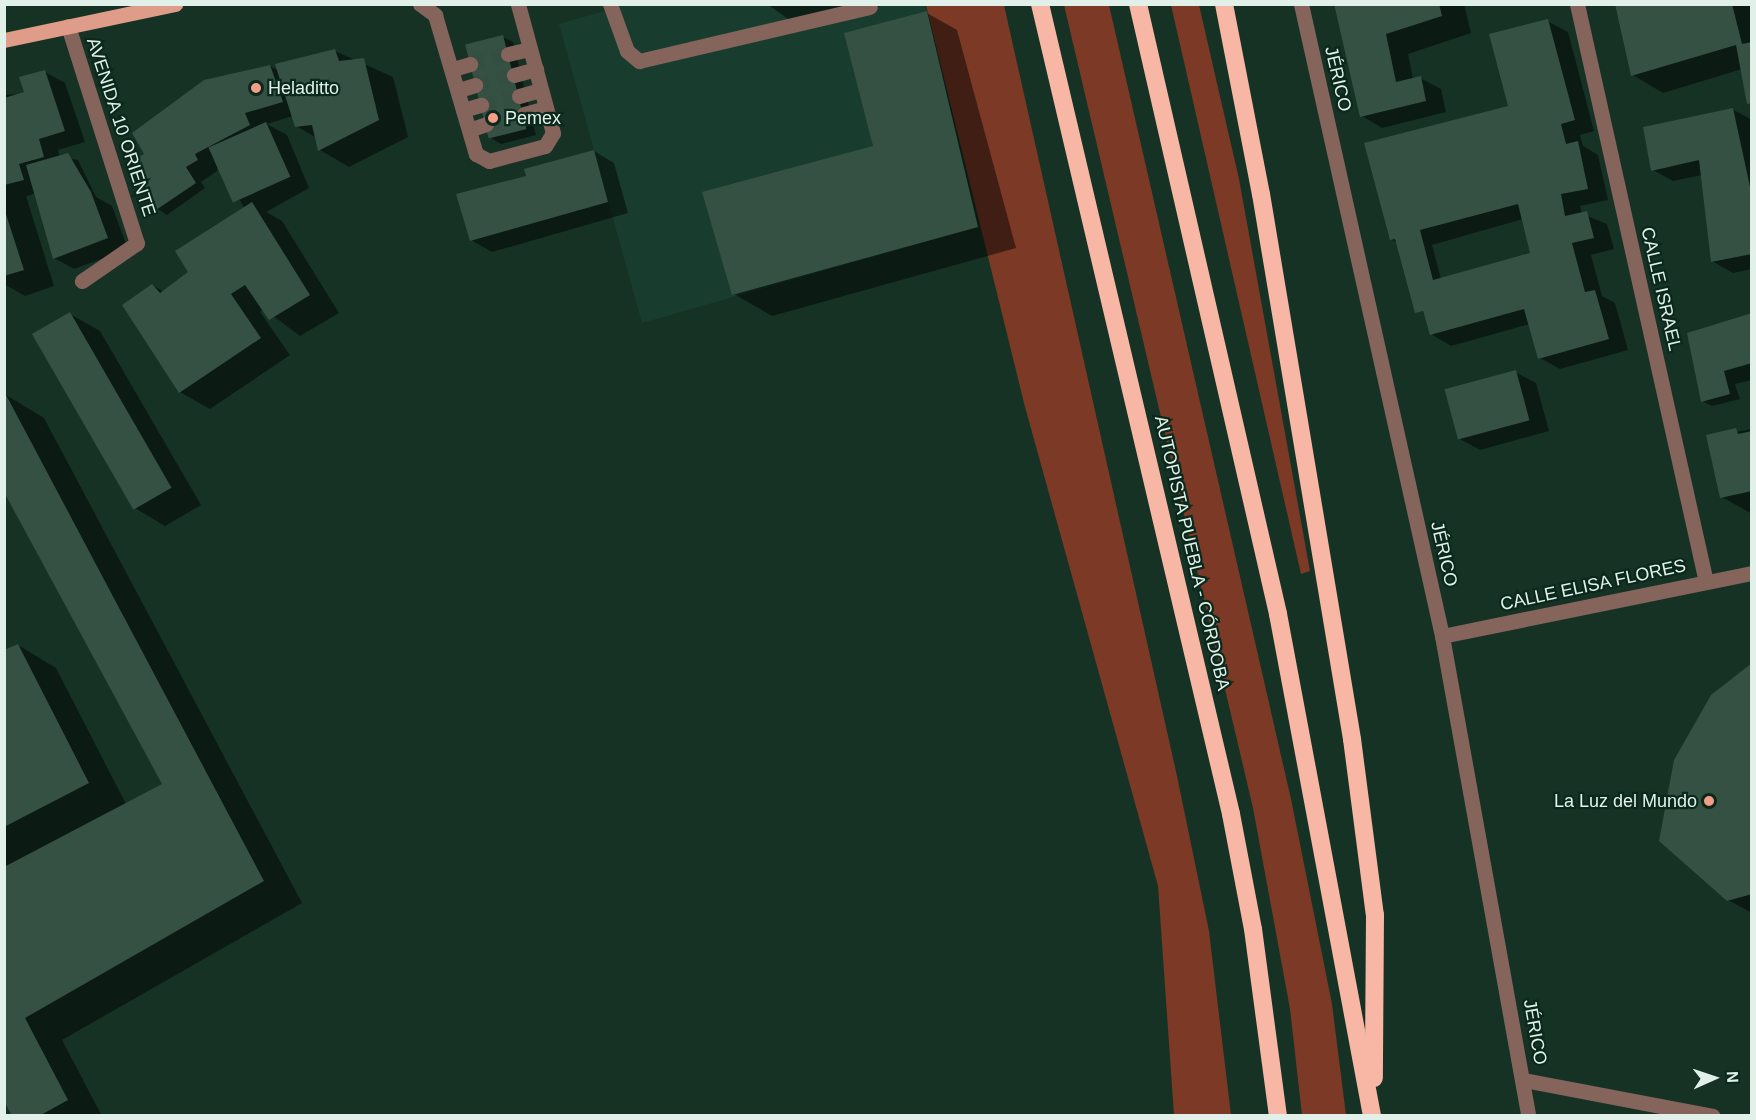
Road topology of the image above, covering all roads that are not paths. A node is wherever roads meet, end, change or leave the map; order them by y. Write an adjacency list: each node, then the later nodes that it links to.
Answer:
1 (175, 4): 11 (main road)
2 (420, 4): 16 (street)
3 (518, 4): 13 (street)
4 (610, 4): 10 (street)
5 (1041, 4): 34 (highway, AUTOPISTA PUEBLA - CÓRDOBA)
6 (1138, 4): 35 (highway)
7 (1224, 4): 35 (highway)
8 (1301, 4): 32 (street, JÉRICO)
9 (1577, 4): 31 (street, CALLE ISRAEL)
10 (870, 7)
11 (68, 26): 12 (main road); 29 (street, AVENIDA 10 ORIENTE)
12 (4, 40)
13 (529, 49): 14 (street); 17 (street)
14 (508, 54)
15 (470, 64): 16 (street)
16 (453, 69): 20 (street)
17 (536, 69): 18 (street); 21 (street)
18 (514, 75)
19 (475, 85): 20 (street)
20 (459, 90): 25 (street)
21 (540, 90): 22 (street); 24 (street)
22 (519, 96)
23 (481, 105): 25 (street)
24 (546, 108): 26 (street); 28 (street)
25 (463, 110): 28 (street)
26 (524, 114)
27 (486, 124): 28 (street)
28 (469, 130)
29 (82, 281)
30 (1752, 573): 31 (street, CALLE ELISA FLORES)
31 (1706, 582): 32 (street, CALLE ELISA FLORES)
32 (1443, 636): 33 (street, JÉRICO)
33 (1524, 1080): 36 (street, JÉRICO); 37 (street)
34 (1278, 1116)
35 (1373, 1116)
36 (1528, 1116)
37 (1713, 1116)

